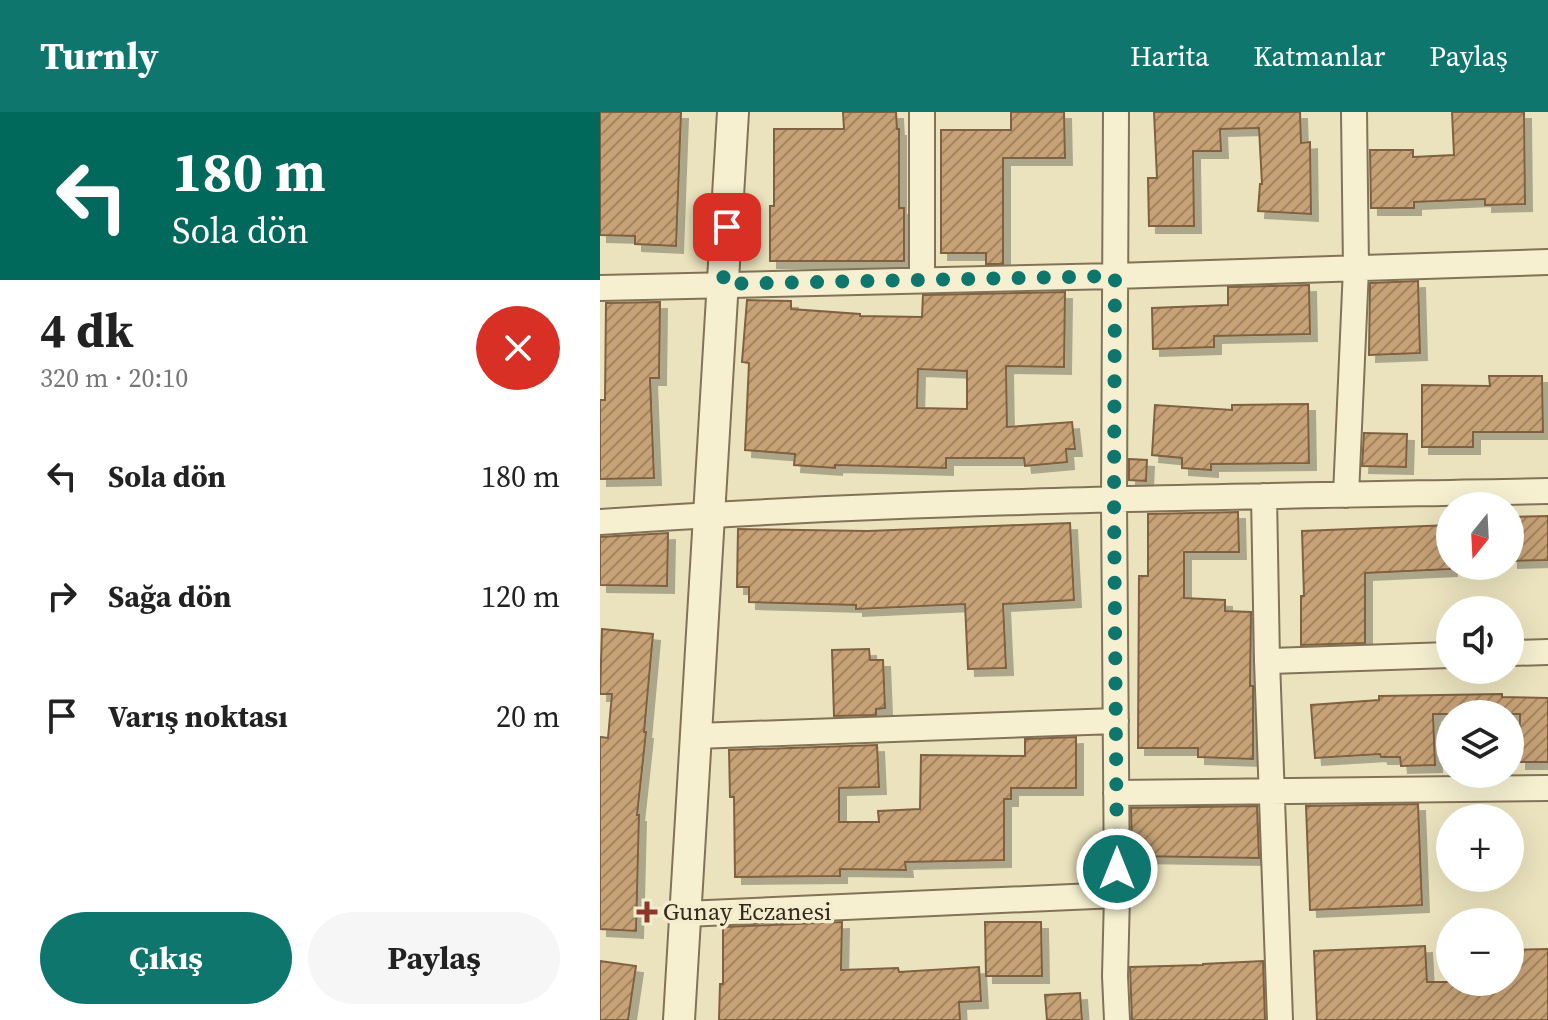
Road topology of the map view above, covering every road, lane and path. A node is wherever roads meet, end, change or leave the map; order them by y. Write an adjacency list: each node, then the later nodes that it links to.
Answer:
1 (733, 112): 9 (street)
2 (922, 112): 8 (street)
3 (1116, 112): 7 (street)
4 (1354, 112): 6 (street)
5 (1548, 262): 6 (street)
6 (1356, 268): 7 (street); 12 (street)
7 (1115, 276): 8 (street); 14 (street)
8 (922, 280): 9 (street)
9 (723, 284): 10 (street); 15 (street)
10 (600, 288)
11 (1548, 491): 12 (street)
12 (1346, 495): 13 (street)
13 (1264, 496): 14 (street); 20 (street)
14 (1114, 499): 15 (street); 21 (street)
15 (709, 514): 16 (street); 22 (street)
16 (600, 522)
17 (1548, 652): 18 (street)
18 (1524, 653)
19 (1436, 655): 20 (street)
20 (1267, 661): 24 (street)
21 (1116, 721): 22 (street); 25 (street)
22 (696, 736): 27 (street)
23 (1548, 788): 24 (street)
24 (1272, 791): 25 (street); 30 (street)
25 (1116, 793): 26 (street)
26 (1117, 895): 27 (street); 29 (street)
27 (685, 914): 28 (street)
28 (679, 1020)
29 (1117, 1020)
30 (1280, 1020)

